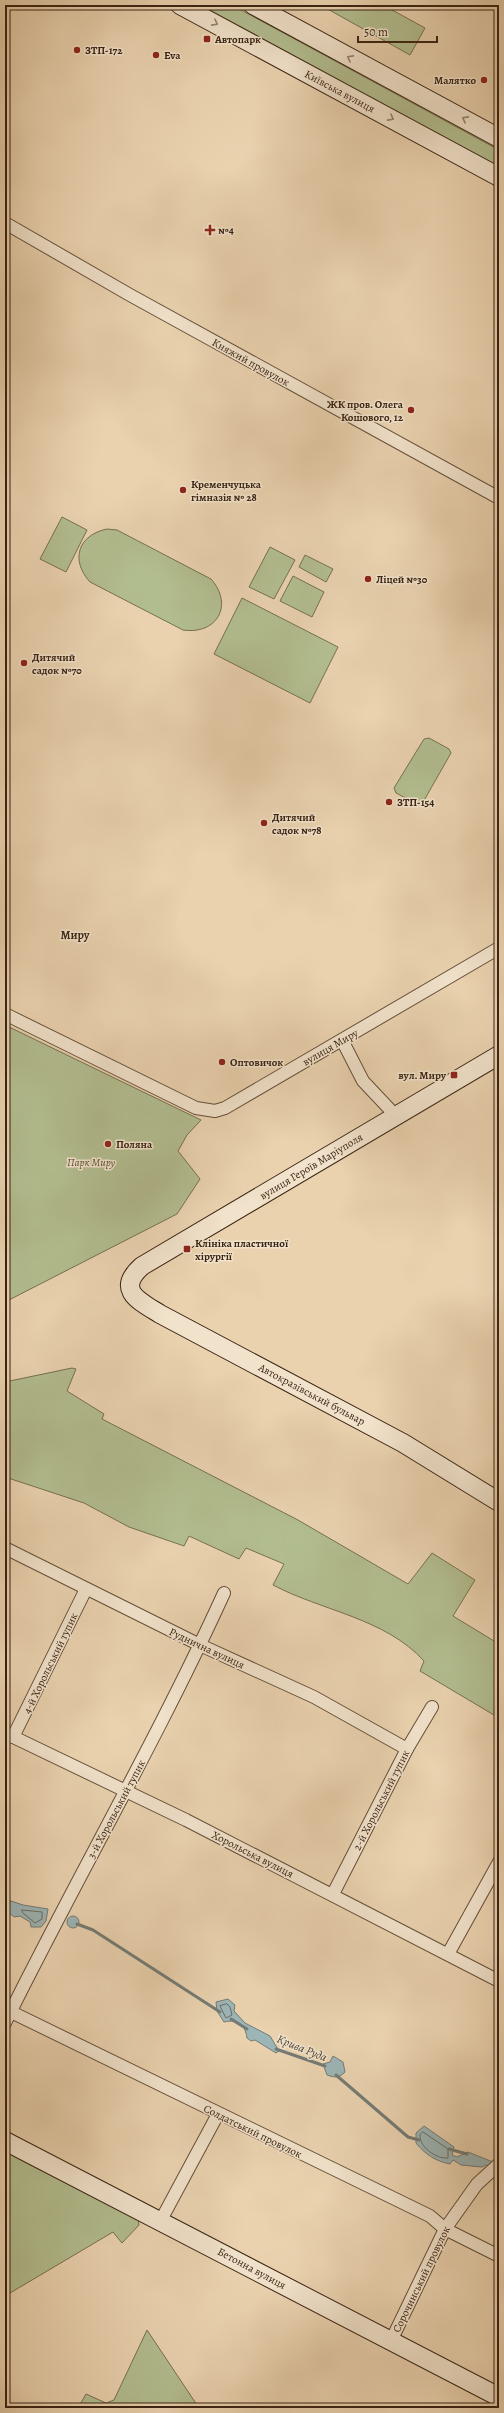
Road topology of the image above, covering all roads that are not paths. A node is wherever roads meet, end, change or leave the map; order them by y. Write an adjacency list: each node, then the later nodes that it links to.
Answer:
1 (180, 5): 4 (street, Київська вулиця, one-way to 4)
2 (253, 5): 3 (street, one-way to 2)
3 (499, 138)
4 (499, 177)
5 (5, 223): 6 (street, Княжий провулок)
6 (499, 498)
7 (499, 948): 9 (street, вулиця Миру)
8 (5, 1014): 9 (street, вулиця Миру)
9 (342, 1040): 11 (street)
10 (499, 1055): 11 (street, вулиця Героїв Маріуполя)
11 (396, 1116): 12 (street, вулиця Героїв Маріуполя)
12 (129, 1285): 13 (street, Автокразівський бульвар)
13 (499, 1502)
14 (5, 1548): 15 (street, Руднична вулиця)
15 (86, 1588): 17 (street, Руднична вулиця); 19 (street, 4-й Хорольський тупик)
16 (224, 1593): 17 (street, 3-й Хорольський тупик)
17 (200, 1645): 20 (street, Руднична вулиця); 21 (street, 3-й Хорольський тупик)
18 (432, 1707): 20 (street, 2-й Хорольський тупик)
19 (9, 1735): 21 (street, Хорольська вулиця)
20 (408, 1749): 23 (street, 2-й Хорольський тупик)
21 (126, 1793): 23 (street, Хорольська вулиця); 26 (street, 3-й Хорольський тупик)
22 (499, 1862): 24 (street)
23 (333, 1894): 24 (street, Хорольська вулиця)
24 (448, 1954): 25 (street, Хорольська вулиця)
25 (499, 1981)
26 (7, 2015): 27 (street, Солдатський провулок)
27 (218, 2114): 30 (street); 31 (street, Солдатський провулок)
28 (5, 2141): 30 (street, Бетонна вулиця)
29 (499, 2164): 31 (street, Сорочинський провулок)
30 (161, 2220): 33 (street, Бетонна вулиця)
31 (445, 2229): 32 (street, Солдатський провулок); 33 (street, Сорочинський провулок)
32 (499, 2256)
33 (391, 2341): 34 (street, Бетонна вулиця)
34 (499, 2396)

